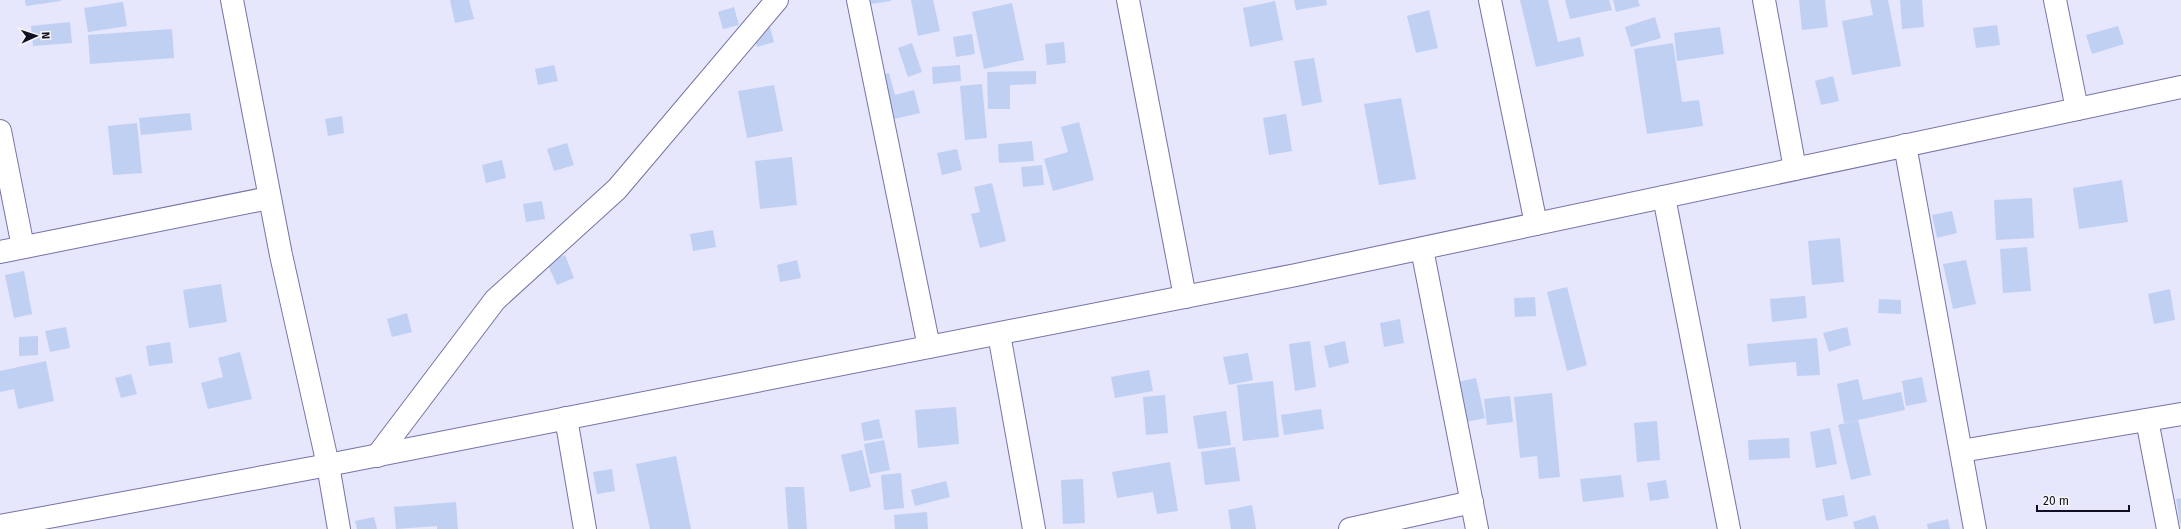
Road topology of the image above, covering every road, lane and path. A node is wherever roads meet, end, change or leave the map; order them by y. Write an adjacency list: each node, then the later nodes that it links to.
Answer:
1 (232, 0): 14 (street)
2 (858, 0): 21 (street)
3 (1128, 0): 19 (street)
4 (1490, 0): 15 (street)
5 (1764, 0): 12 (street)
6 (2055, 0): 9 (street)
7 (766, 5): 26 (street)
8 (2181, 87): 9 (street)
9 (2077, 109): 11 (street)
10 (0, 131): 16 (street)
11 (1905, 145): 12 (street); 25 (street)
12 (1795, 169): 13 (street)
13 (1664, 197): 15 (street); 35 (street)
14 (269, 198): 16 (street); 27 (street)
15 (1536, 224): 17 (street)
16 (23, 247): 18 (street)
17 (1422, 249): 19 (street); 28 (street)
18 (0, 252)
19 (1185, 297): 20 (street)
20 (998, 334): 21 (street); 32 (street)
21 (929, 347): 23 (street)
22 (2181, 414): 24 (street)
23 (566, 418): 26 (street); 31 (street)
24 (2147, 420): 25 (street); 37 (street)
25 (1961, 451): 36 (street)
26 (377, 456): 27 (street)
27 (328, 465): 29 (street); 30 (street)
28 (1472, 502): 33 (street); 34 (street)
29 (0, 526)
30 (339, 529)
31 (585, 529)
32 (1034, 529)
33 (1350, 529)
34 (1477, 529)
35 (1729, 529)
36 (1975, 529)
37 (2168, 529)

